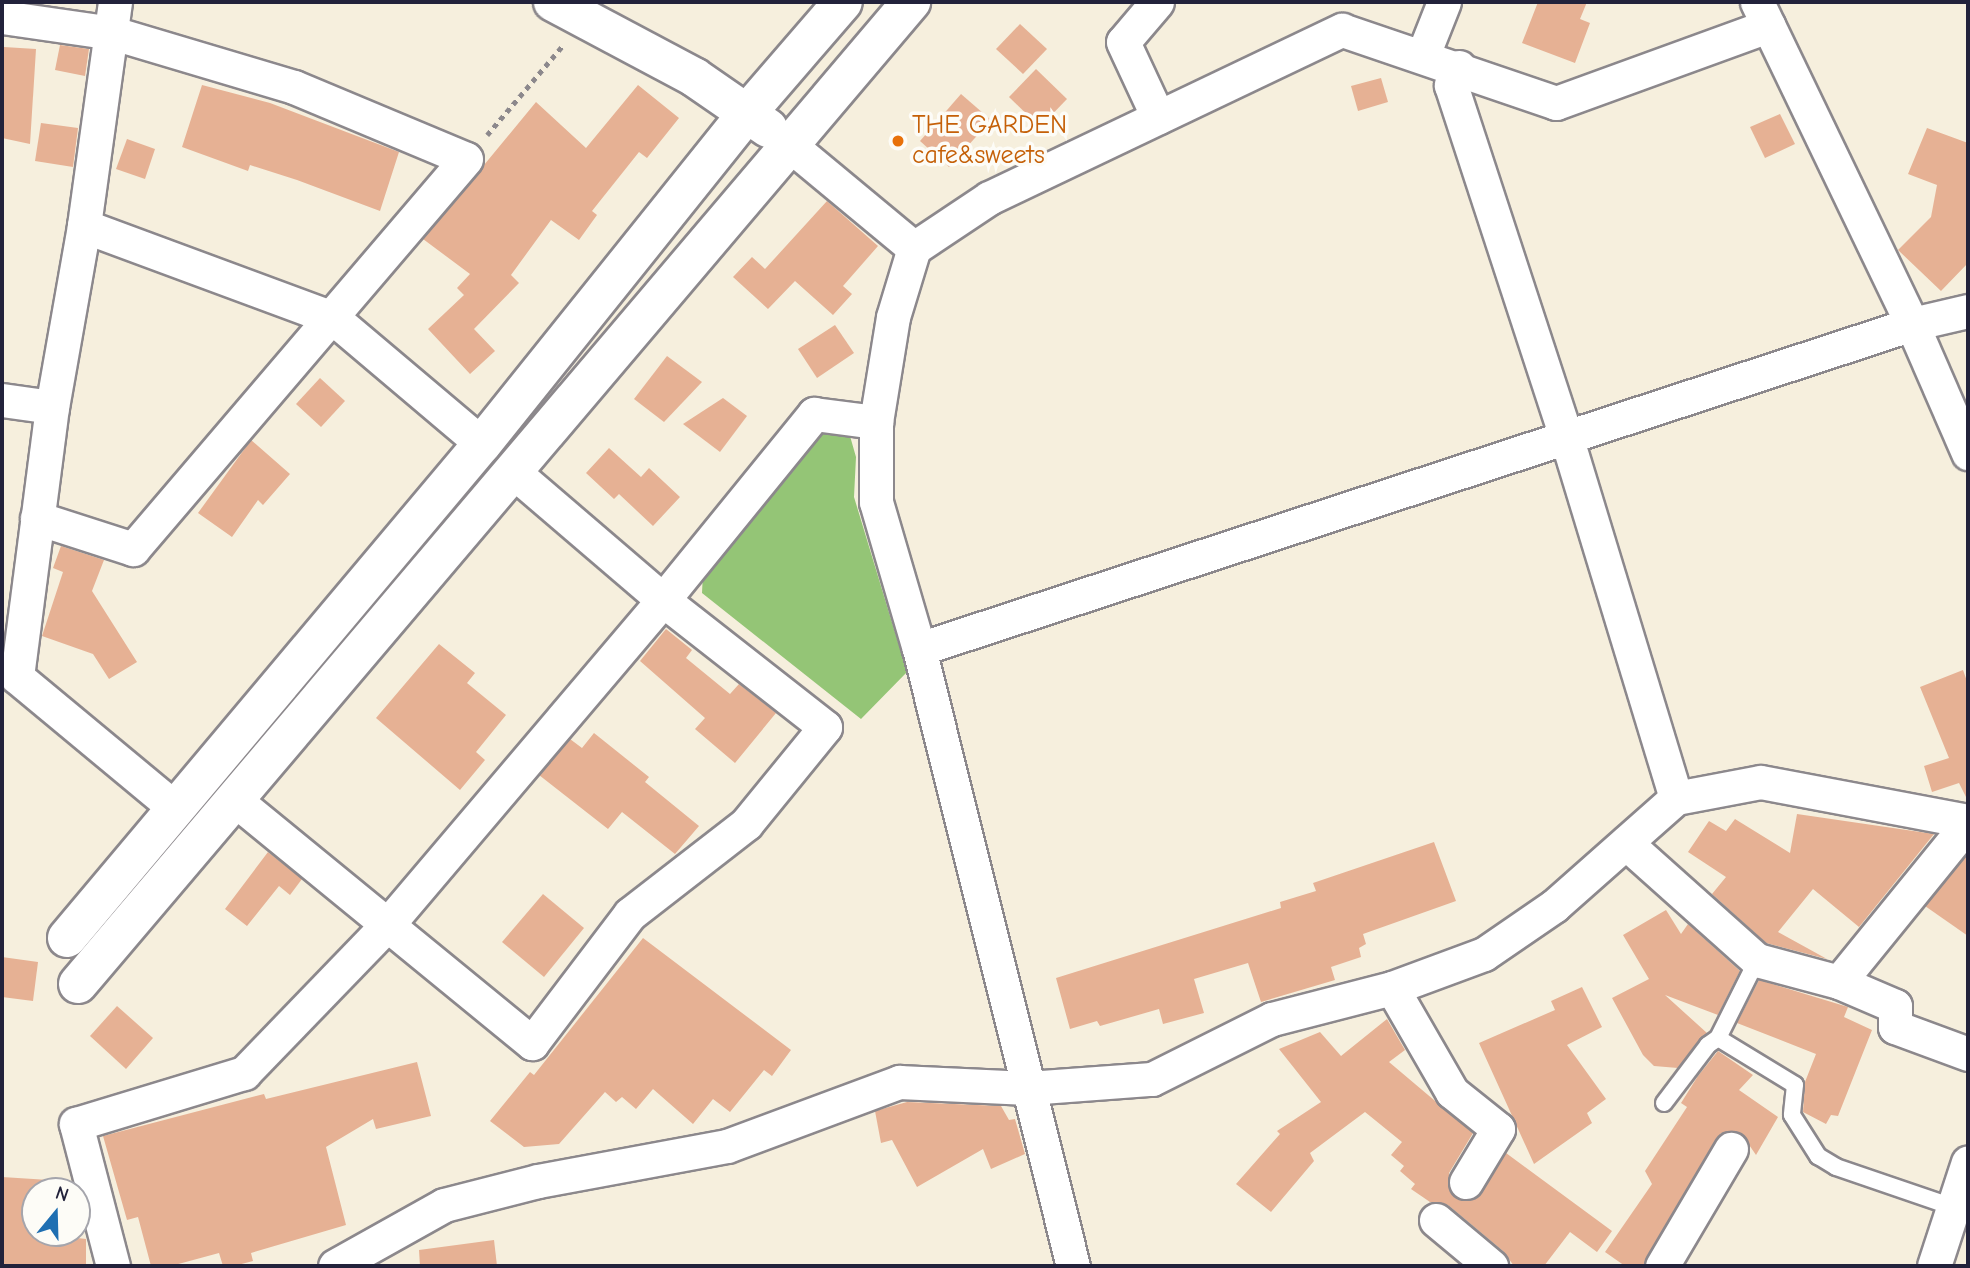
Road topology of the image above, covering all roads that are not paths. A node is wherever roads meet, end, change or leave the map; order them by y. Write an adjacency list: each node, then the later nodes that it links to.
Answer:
1 (843, 2): 11 (street)
2 (911, 2): 13 (street)
3 (1157, 2): 12 (street)
4 (1444, 2): 9 (street)
5 (570, 10): 11 (street)
6 (1763, 14): 10 (street); 18 (street)
7 (114, 17): 8 (street); 14 (street); 17 (street)
8 (2, 18)
9 (1423, 55): 10 (street); 12 (street)
10 (1459, 67): 22 (street)
11 (748, 112): 13 (street); 23 (street)
12 (1158, 117): 15 (street)
13 (791, 146): 15 (street); 25 (street)
14 (84, 226): 17 (street); 20 (street)
15 (914, 248): 21 (street)
16 (1968, 311): 18 (street)
17 (333, 318): 23 (street); 26 (street)
18 (1912, 324): 22 (street); 24 (street)
19 (2, 400): 20 (street)
20 (52, 407): 26 (street)
21 (876, 422): 27 (street); 28 (street)
22 (1566, 436): 28 (street); 29 (street)
23 (482, 444): 31 (street)
24 (1968, 453)
25 (515, 473): 27 (street); 30 (street)
26 (37, 518): 31 (street)
27 (663, 600): 34 (street); 34 (street)
28 (919, 649): 42 (street)
29 (1676, 798): 32 (street); 33 (street)
30 (236, 800): 34 (street); 38 (street)
31 (175, 808): 35 (street)
32 (1968, 822): 37 (street)
33 (1626, 843): 36 (street); 39 (street)
34 (389, 923): 49 (street)
35 (67, 938)
36 (1757, 960): 37 (street); 40 (lane)
37 (1839, 982): 41 (street)
38 (78, 984)
39 (1392, 988): 42 (street); 46 (street)
40 (1718, 1038): 43 (lane); 47 (lane)
41 (1968, 1054)
42 (1028, 1088): 50 (street); 51 (street)
43 (1664, 1103)
44 (1731, 1149): 53 (street)
45 (1968, 1162): 47 (street)
46 (1466, 1182)
47 (1953, 1207): 54 (street)
48 (1436, 1220): 52 (street)
49 (113, 1266)
50 (335, 1266)
51 (1073, 1266)
52 (1491, 1266)
53 (1661, 1266)
54 (1934, 1266)

